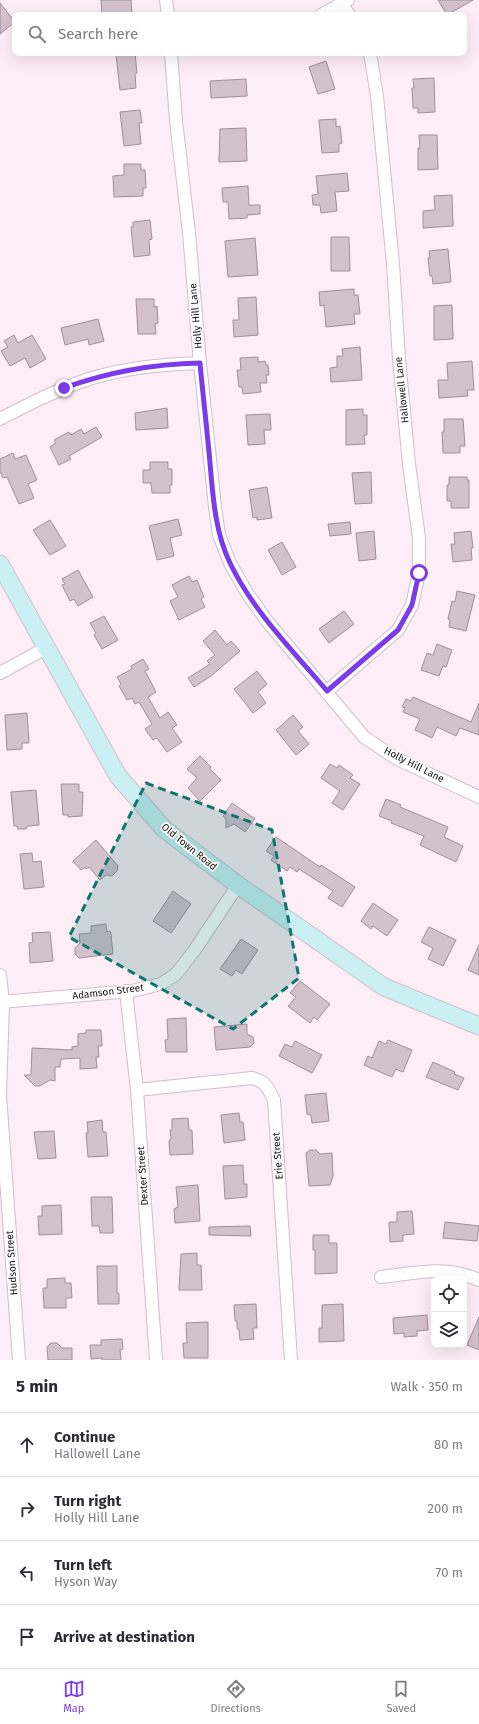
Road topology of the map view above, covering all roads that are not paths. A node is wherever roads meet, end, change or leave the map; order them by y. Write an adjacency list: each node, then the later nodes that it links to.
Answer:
1 (166, 0): 3 (street)
2 (345, 2): 4 (street); 5 (street)
3 (168, 12)
4 (326, 12)
5 (349, 12)
6 (171, 56): 8 (street, Holly Hill Lane)
7 (370, 56): 13 (street, Hallowell Lane)
8 (200, 363): 9 (street); 13 (street, Holly Hill Lane)
9 (0, 419)
10 (0, 564): 11 (main road, Old Town Road)
11 (46, 648): 12 (street); 15 (main road, Old Town Road)
12 (0, 674)
13 (327, 691): 14 (street, Holly Hill Lane)
14 (479, 797)
15 (238, 885): 17 (street, Adamson Street); 19 (main road, Old Town Road)
16 (0, 975): 18 (street, Hudson Street)
17 (126, 991): 18 (street, Adamson Street); 20 (street, Dexter Street)
18 (1, 1002): 23 (street, Hudson Street)
19 (479, 1026)
20 (137, 1090): 24 (street, Dexter Street); 25 (street, Erie Street)
21 (381, 1277): 22 (street)
22 (479, 1280)
23 (19, 1360)
24 (156, 1360)
25 (292, 1360)

